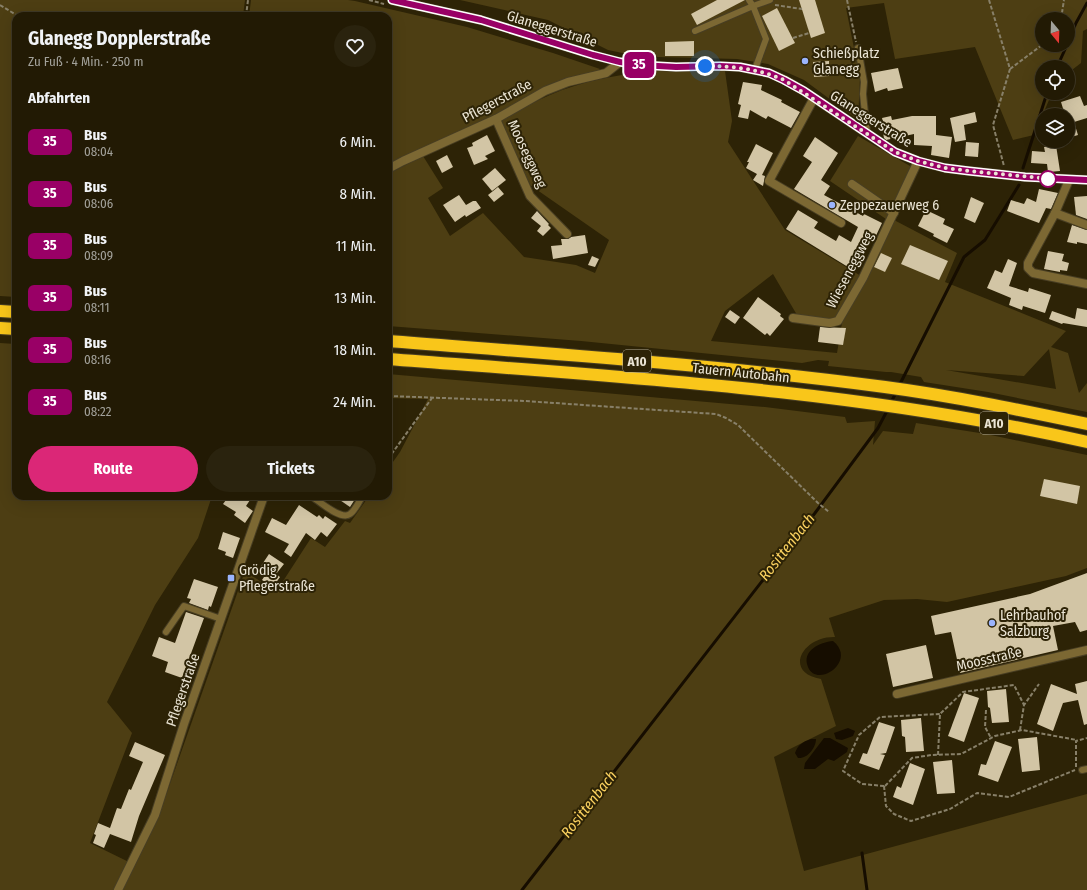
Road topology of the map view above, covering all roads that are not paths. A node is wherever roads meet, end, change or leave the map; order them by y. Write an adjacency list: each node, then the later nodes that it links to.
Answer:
1 (392, 0): 7 (street, Glaneggerstraße)
2 (749, 0): 4 (lane)
3 (770, 0): 4 (lane)
4 (753, 6): 5 (lane); 8 (lane)
5 (695, 31)
6 (858, 48): 11 (lane)
7 (620, 62): 8 (street, Glaneggerstraße); 10 (street, Pflegerstraße)
8 (755, 70): 9 (street, Glaneggerstraße)
9 (814, 98): 11 (street, Glaneggerstraße); 19 (street)
10 (496, 118): 13 (street, Pflegerstraße); 21 (street, Mooseggweg)
11 (867, 133): 12 (street, Glaneggerstraße)
12 (918, 161): 14 (street, Glaneggerstraße); 17 (street, Wieseneggweg)
13 (392, 167)
14 (1069, 180): 15 (street, Glaneggerstraße); 18 (street)
15 (1087, 180)
16 (852, 184): 17 (street)
17 (894, 213): 25 (street, Wieseneggweg)
18 (1055, 213): 20 (street); 22 (street)
19 (841, 223)
20 (1087, 225)
21 (567, 234)
22 (1087, 284)
23 (0, 311): 24 (highway)
24 (12, 312)
25 (793, 318)
26 (0, 328): 27 (highway)
27 (12, 329)
28 (392, 341): 30 (highway, Tauern Autobahn / A10)
29 (392, 359): 31 (highway, Tauern Autobahn / A10)
30 (1087, 424)
31 (1087, 442)
32 (263, 500): 35 (street, Pflegerstraße)
33 (317, 500): 34 (lane)
34 (360, 500)
35 (221, 619): 36 (lane); 39 (street, Pflegerstraße)
36 (166, 632)
37 (1087, 650): 38 (street, Moosstraße)
38 (897, 694)
39 (118, 890)

